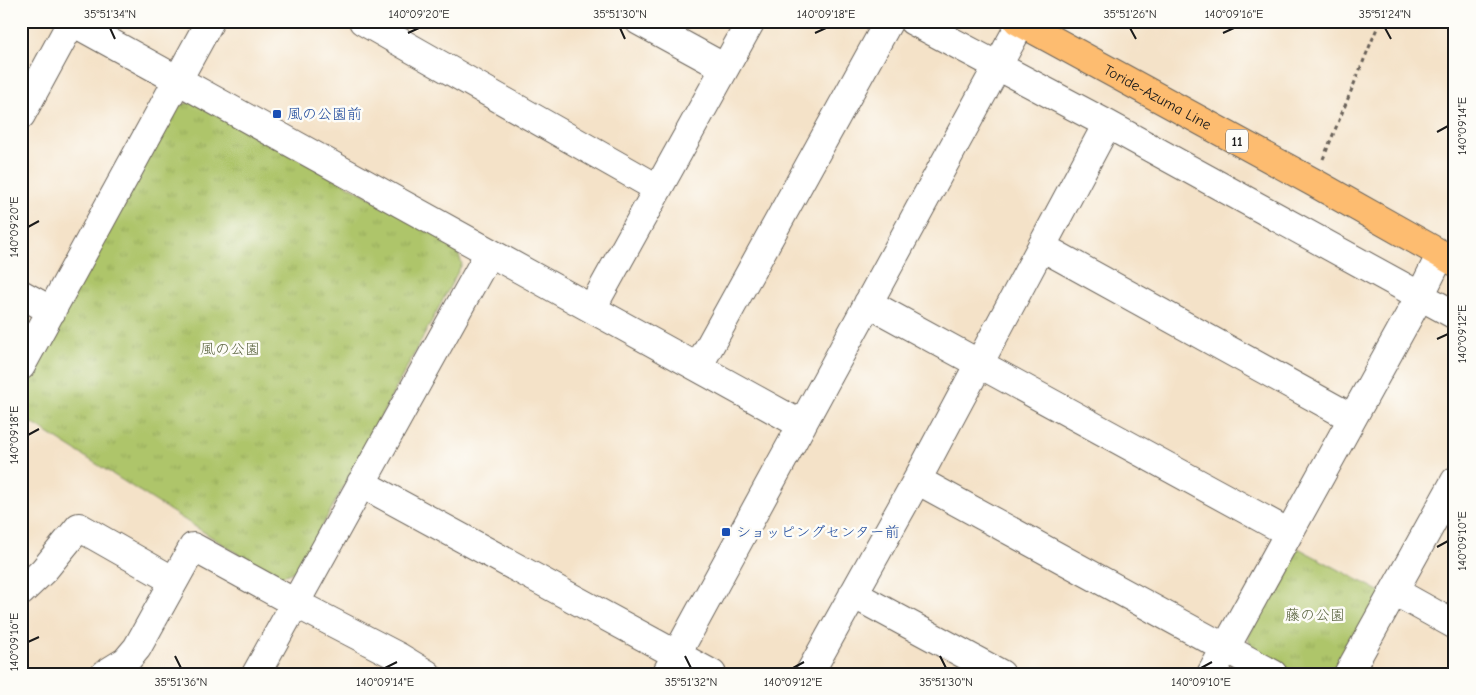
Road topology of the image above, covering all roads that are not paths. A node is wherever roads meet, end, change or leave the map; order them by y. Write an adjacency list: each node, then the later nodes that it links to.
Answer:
1 (71, 21): 11 (street); 12 (street)
2 (210, 21): 11 (street)
3 (363, 21): 14 (street)
4 (639, 21): 10 (street)
5 (751, 21): 10 (street)
6 (889, 21): 26 (street)
7 (914, 21): 9 (street)
8 (1019, 22): 9 (street); 17 (main road, Toride-Azuma Line / 11)
9 (997, 66): 13 (street); 20 (street)
10 (725, 68): 14 (street)
11 (178, 80): 16 (street); 22 (street)
12 (21, 116)
13 (1107, 124): 15 (street); 19 (street)
14 (657, 188): 21 (street)
15 (1042, 247): 24 (street); 27 (street)
16 (489, 253): 21 (street); 31 (street)
17 (1448, 258): 19 (street)
18 (21, 294): 22 (street)
19 (1420, 296): 23 (street); 27 (street)
20 (868, 302): 24 (street); 28 (street)
21 (592, 308): 26 (street)
22 (52, 311): 25 (street)
23 (1455, 315)
24 (980, 363): 29 (street); 32 (street)
25 (21, 366)
26 (698, 368): 28 (street)
27 (1352, 418): 32 (street)
28 (802, 425): 40 (street)
29 (917, 480): 36 (street); 39 (street)
30 (1455, 481): 34 (street)
31 (361, 483): 37 (street); 40 (street)
32 (1289, 532): 39 (street)
33 (174, 581): 35 (street); 37 (street); 42 (street)
34 (1394, 591): 38 (street); 50 (street)
35 (21, 592)
36 (853, 594): 46 (street); 47 (street)
37 (295, 603): 41 (street); 43 (street)
38 (1455, 624)
39 (1226, 647): 48 (street); 49 (street)
40 (672, 664): 45 (street)
41 (394, 666): 44 (street)
42 (105, 674)
43 (256, 674)
44 (427, 674)
45 (712, 674)
46 (809, 674)
47 (1001, 674)
48 (1211, 674)
49 (1273, 674)
50 (1348, 674)

